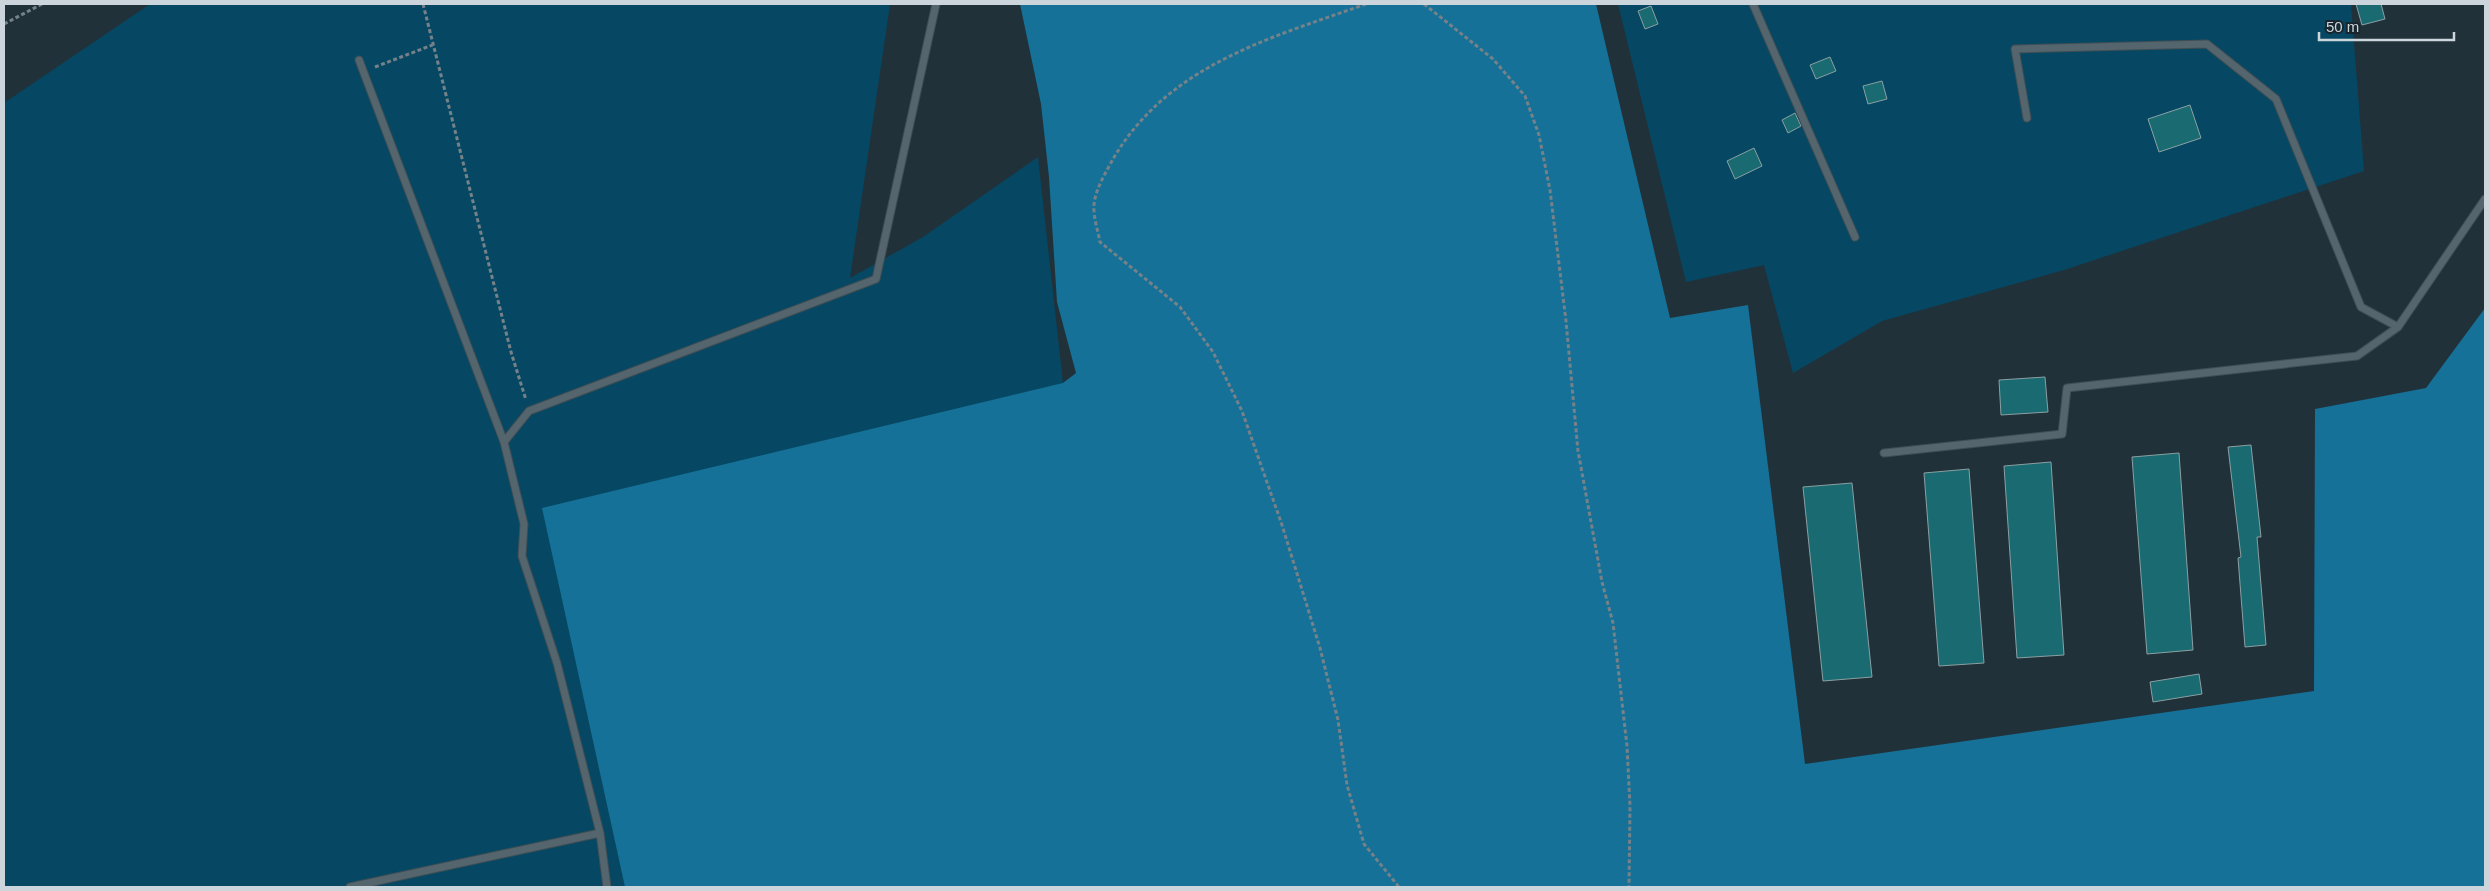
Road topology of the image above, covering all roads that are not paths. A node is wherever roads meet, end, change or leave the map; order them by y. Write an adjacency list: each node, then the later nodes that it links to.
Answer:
1 (936, 4): 8 (lane)
2 (1753, 4): 6 (lane)
3 (359, 60): 8 (lane)
4 (2027, 118): 7 (lane)
5 (2485, 199): 7 (lane)
6 (1855, 237)
7 (2398, 327): 9 (lane)
8 (504, 442): 10 (lane)
9 (1884, 453)
10 (600, 833): 11 (lane); 12 (lane)
11 (350, 887)
12 (607, 887)

